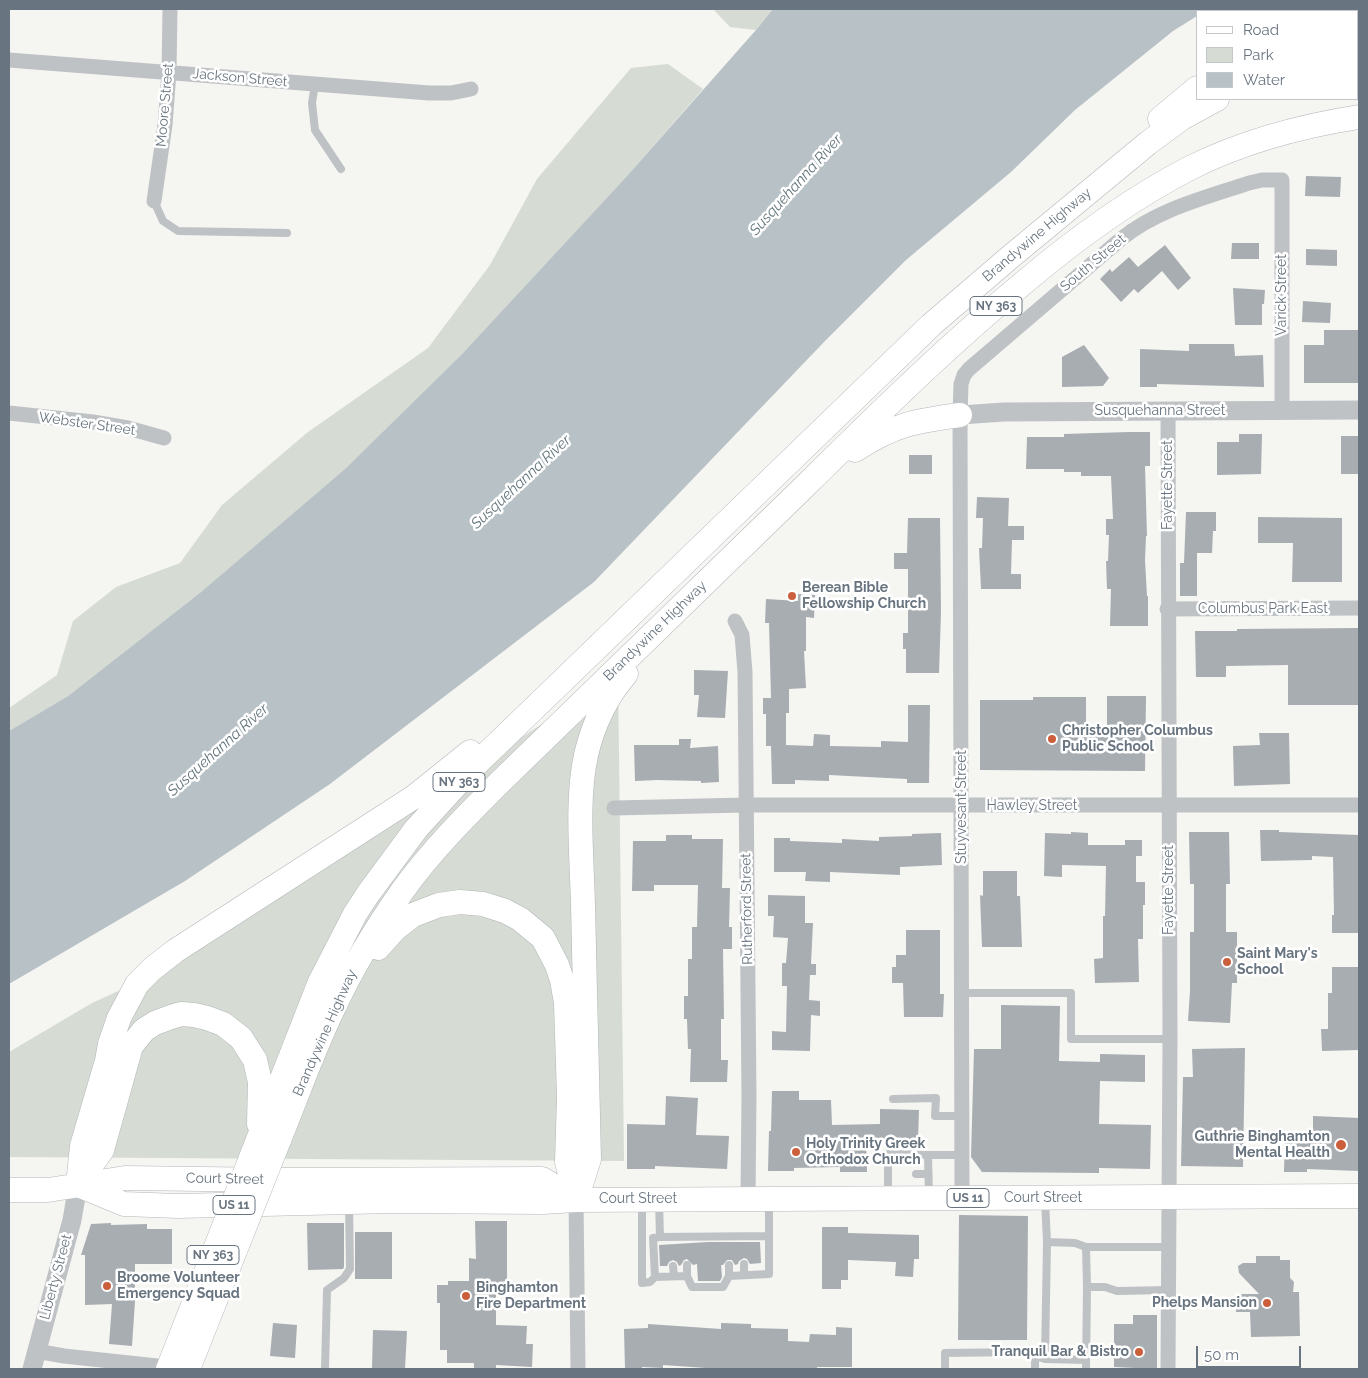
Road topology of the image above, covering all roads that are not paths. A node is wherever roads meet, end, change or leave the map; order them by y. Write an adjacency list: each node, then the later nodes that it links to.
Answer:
1 (170, 9): 3 (street, Moore Street)
2 (9, 60): 3 (street, Jackson Street)
3 (169, 72): 4 (street, Jackson Street); 11 (street, Moore Street)
4 (315, 84): 5 (street, Jackson Street); 9 (lane)
5 (471, 89)
6 (1196, 89): 13 (main road)
7 (1214, 100): 13 (main road, Brandywine Highway / NY 363)
8 (1359, 117): 20 (main road, Brandywine Highway / NY 363)
9 (341, 169)
10 (1282, 180): 16 (street, Varick Street); 18 (street, South Street)
11 (154, 201): 12 (lane)
12 (287, 233)
13 (1009, 258): 25 (main road, Brandywine Highway / NY 363)
14 (1359, 410): 16 (street, Susquehanna Street)
15 (1168, 411): 16 (street, Susquehanna Street); 18 (street, Susquehanna Street); 23 (street, Fayette Street)
16 (1282, 411)
17 (9, 413): 19 (street, Webster Street)
18 (960, 415): 20 (main road); 28 (street, Stuyvesant Street)
19 (164, 438)
20 (792, 498): 21 (main road, Brandywine Highway / NY 363)
21 (694, 593): 33 (main road, Brandywine Highway / NY 363); 51 (main road)
22 (1359, 608): 23 (street, Columbus Park East)
23 (1168, 609): 29 (street, Fayette Street)
24 (735, 621): 26 (street, Rutherford Street)
25 (582, 662): 36 (main road, Brandywine Highway / NY 363); 41 (main road)
26 (745, 805): 28 (street, Hawley Street); 30 (street, Hawley Street); 50 (street, Rutherford Street)
27 (1359, 805): 29 (street, Hawley Street)
28 (962, 806): 29 (street, Hawley Street); 31 (street, Stuyvesant Street)
29 (1169, 806): 32 (street, Fayette Street)
30 (614, 808)
31 (962, 993): 32 (lane); 35 (street, Stuyvesant Street)
32 (1170, 1039): 44 (street, Fayette Street)
33 (312, 1056): 36 (main road, Brandywine Highway / NY 363); 51 (main road)
34 (893, 1099): 35 (lane)
35 (963, 1116): 37 (street, Stuyvesant Street)
36 (269, 1140): 41 (main road); 73 (main road, Brandywine Highway / NY 363, bridge); 74 (main road, Brandywine Highway / NY 363, bridge)
37 (963, 1154): 38 (lane); 47 (street, Stuyvesant Street)
38 (928, 1155): 40 (lane); 45 (lane)
39 (916, 1174): 40 (lane)
40 (928, 1174): 46 (lane)
41 (78, 1185): 42 (main road, Court Street / US 11); 51 (main road, Court Street / US 11); 52 (main road, Court Street / US 11); 71 (street, Liberty Street)
42 (9, 1190)
43 (1359, 1196): 44 (main road, Court Street / US 11)
44 (1168, 1197): 48 (main road, Court Street / US 11); 57 (street, Fayette Street)
45 (888, 1198): 46 (main road, Court Street / US 11); 50 (main road, Court Street / US 11)
46 (929, 1198): 47 (main road, Court Street / US 11)
47 (962, 1198): 48 (main road, Court Street / US 11)
48 (1045, 1198): 55 (lane)
49 (650, 1199): 50 (main road, Court Street / US 11); 51 (main road, Court Street / US 11); 54 (lane); 66 (lane)
50 (759, 1199): 53 (lane)
51 (576, 1200): 52 (main road, Court Street / US 11); 76 (street)
52 (349, 1202): 75 (lane)
53 (769, 1236): 54 (lane); 62 (lane)
54 (660, 1237): 66 (lane)
55 (1047, 1242): 56 (lane); 70 (lane)
56 (1086, 1247): 57 (lane); 67 (lane)
57 (1168, 1248): 68 (street, Fayette Street)
58 (744, 1264): 62 (lane)
59 (687, 1265): 64 (lane)
60 (729, 1265): 65 (lane)
61 (673, 1266): 63 (lane)
62 (744, 1275): 65 (lane)
63 (674, 1276): 64 (lane); 66 (lane)
64 (687, 1276): 65 (lane)
65 (729, 1276)
66 (655, 1277)
67 (1087, 1287): 68 (lane); 72 (lane)
68 (1168, 1290): 80 (street, Fayette Street)
69 (1034, 1356): 70 (lane); 77 (lane); 78 (lane)
70 (1044, 1359): 72 (lane)
71 (34, 1360): 74 (street)
72 (1086, 1360): 79 (lane)
73 (168, 1369)
74 (189, 1369)
75 (325, 1369)
76 (578, 1369)
77 (945, 1369)
78 (1035, 1369)
79 (1086, 1369)
80 (1168, 1369)

